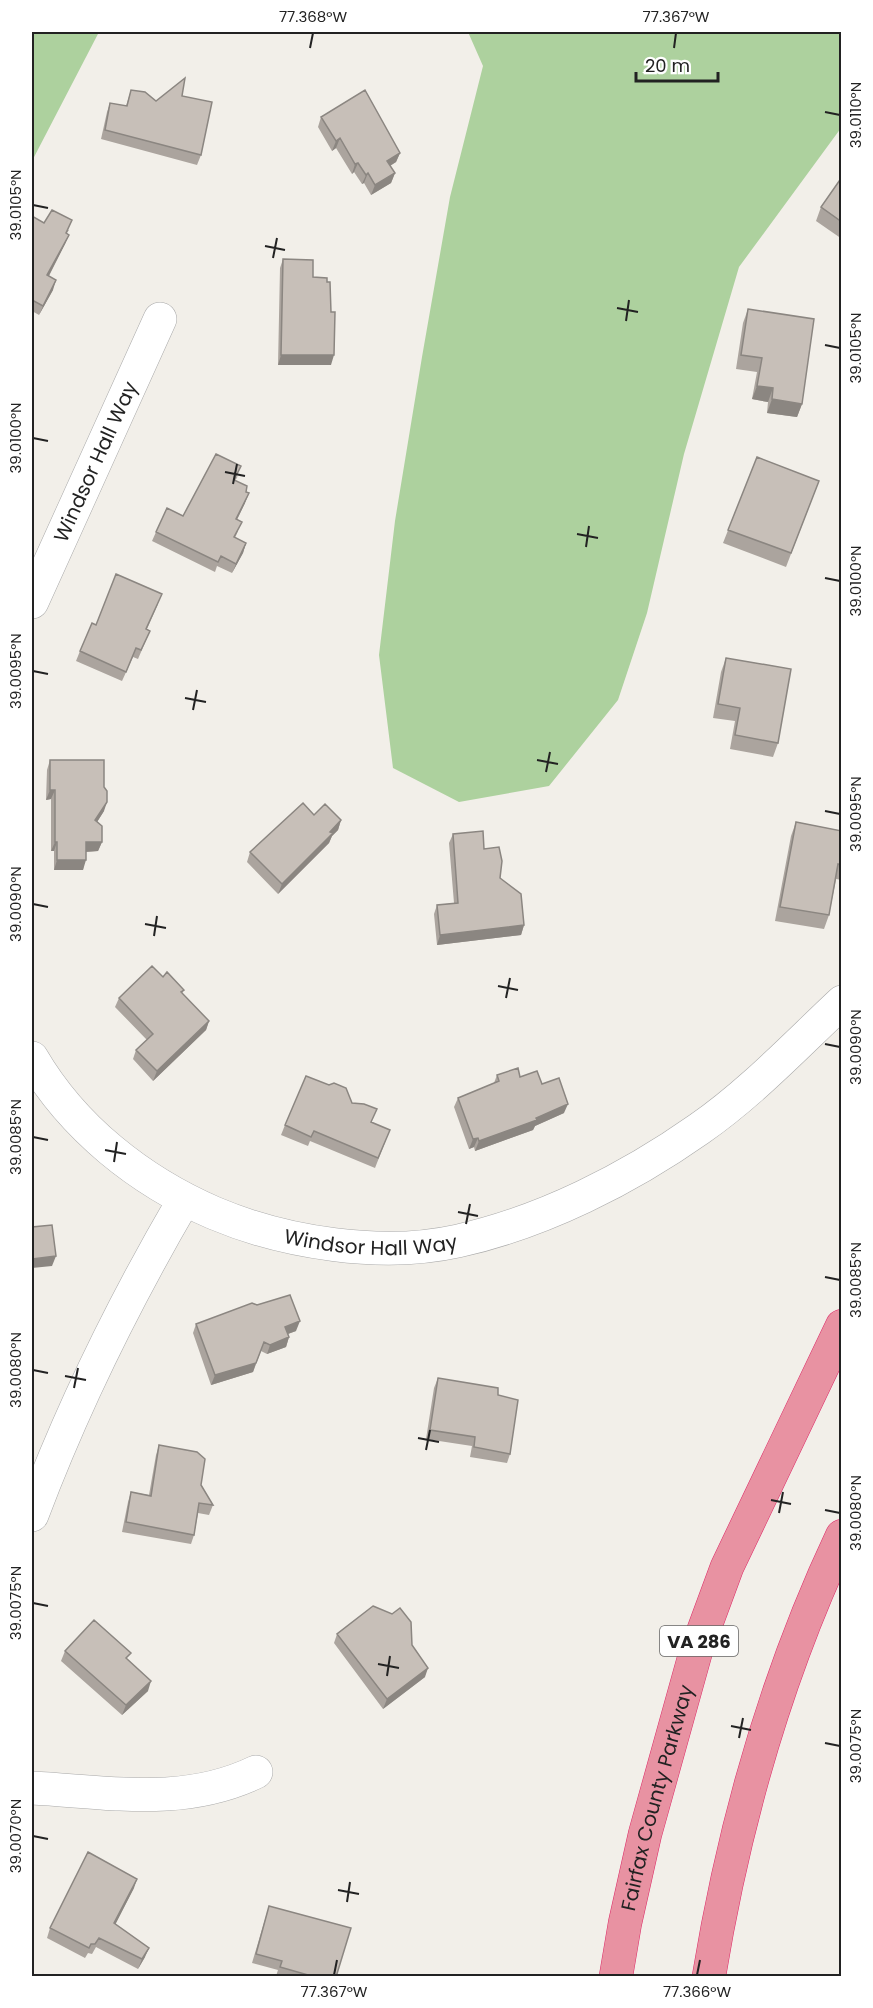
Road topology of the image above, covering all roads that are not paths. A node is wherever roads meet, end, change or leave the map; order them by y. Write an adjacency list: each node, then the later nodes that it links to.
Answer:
1 (160, 319): 2 (street, Windsor Hall Way)
2 (32, 602)
3 (842, 1002): 5 (street, Windsor Hall Way)
4 (32, 1058): 5 (street, Windsor Hall Way)
5 (184, 1200): 7 (street)
6 (842, 1326): 11 (highway, Fairfax County Parkway / VA 286)
7 (32, 1515)
8 (842, 1536): 12 (highway)
9 (256, 1772): 10 (street)
10 (32, 1788)
11 (616, 1977)
12 (709, 1977)

